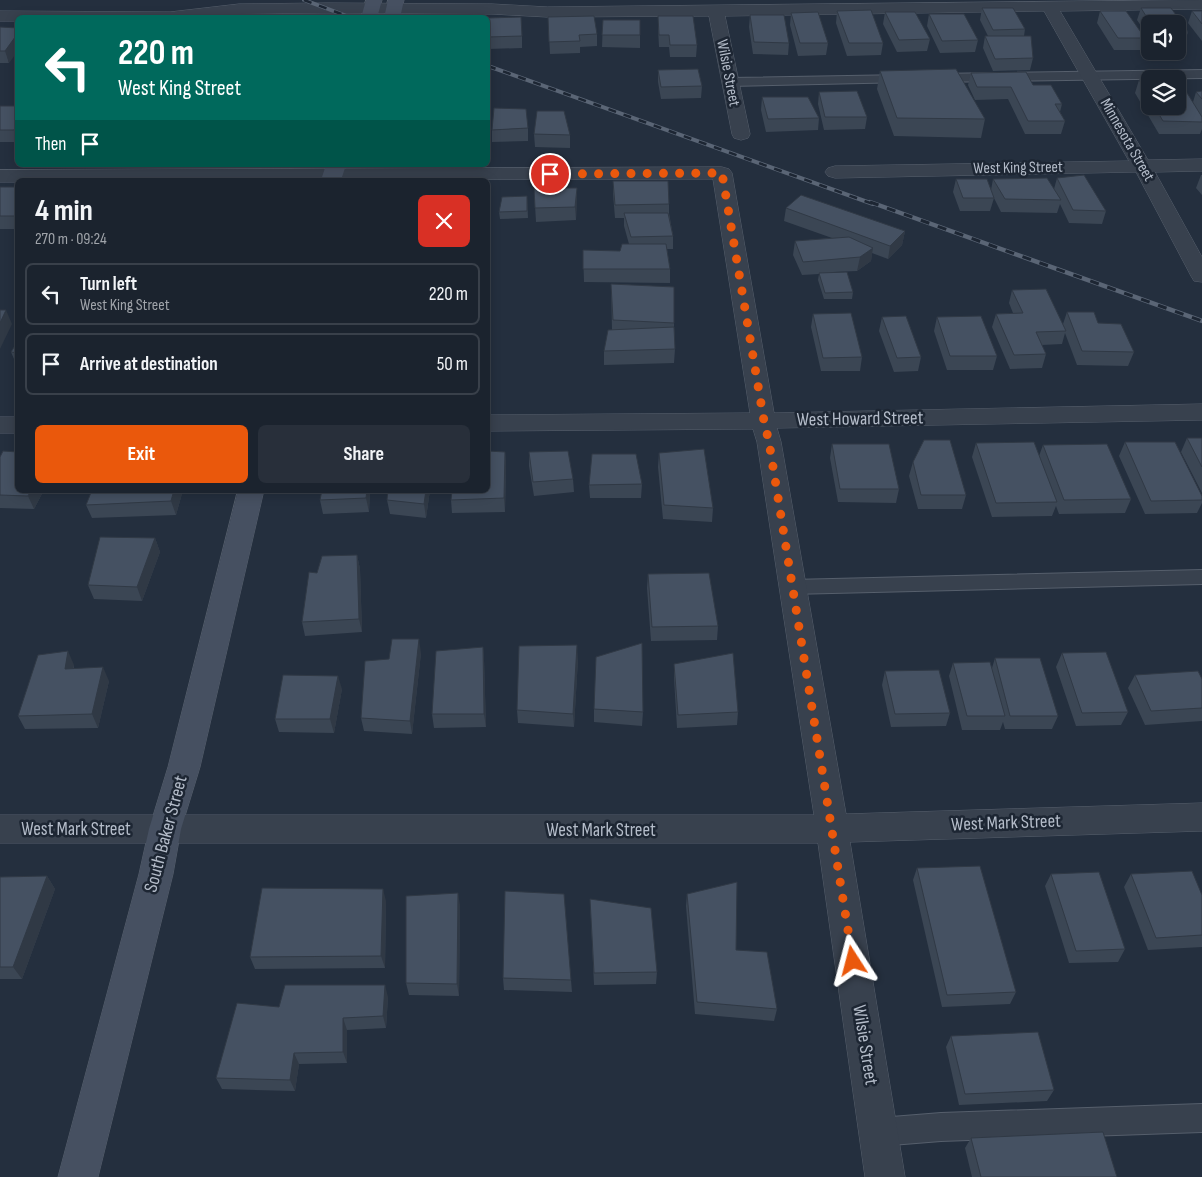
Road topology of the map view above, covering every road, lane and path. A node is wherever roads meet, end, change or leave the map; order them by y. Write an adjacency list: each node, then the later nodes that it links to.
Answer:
1 (1166, 2): 2 (street); 3 (street)
2 (1202, 4)
3 (1049, 6): 6 (street); 13 (street, Minnesota Street)
4 (371, 9): 5 (street); 8 (street)
5 (394, 9): 7 (street)
6 (716, 11): 7 (street); 14 (street, Wilsie Street)
7 (547, 12): 11 (street)
8 (183, 15)
9 (0, 16): 10 (street)
10 (15, 16)
11 (490, 19)
12 (1202, 74): 13 (lane)
13 (1090, 76): 14 (lane); 17 (street, Minnesota Street)
14 (730, 82): 15 (street, Wilsie Street)
15 (740, 134)
16 (1202, 165): 17 (street, West King Street)
17 (1142, 166): 18 (street, West King Street); 21 (street, Minnesota Street)
18 (835, 172)
19 (333, 173): 20 (street); 23 (street, Wilsie Street)
20 (0, 176)
21 (1201, 274)
22 (1202, 412): 23 (street, West Howard Street)
23 (764, 421): 24 (street, West Howard Street); 29 (street, Wilsie Street)
24 (490, 423)
25 (0, 425): 26 (street)
26 (15, 425)
27 (250, 493): 33 (street, South Baker Street)
28 (1202, 577): 29 (lane)
29 (791, 587): 31 (street, Wilsie Street)
30 (1202, 817): 31 (street, West Mark Street)
31 (832, 828): 33 (street, West Mark Street); 35 (street, Wilsie Street)
32 (0, 829): 33 (street, West Mark Street)
33 (165, 829): 36 (street, South Baker Street)
34 (1202, 1118): 35 (lane)
35 (879, 1132): 37 (street, Wilsie Street)
36 (78, 1177)
37 (885, 1177)

